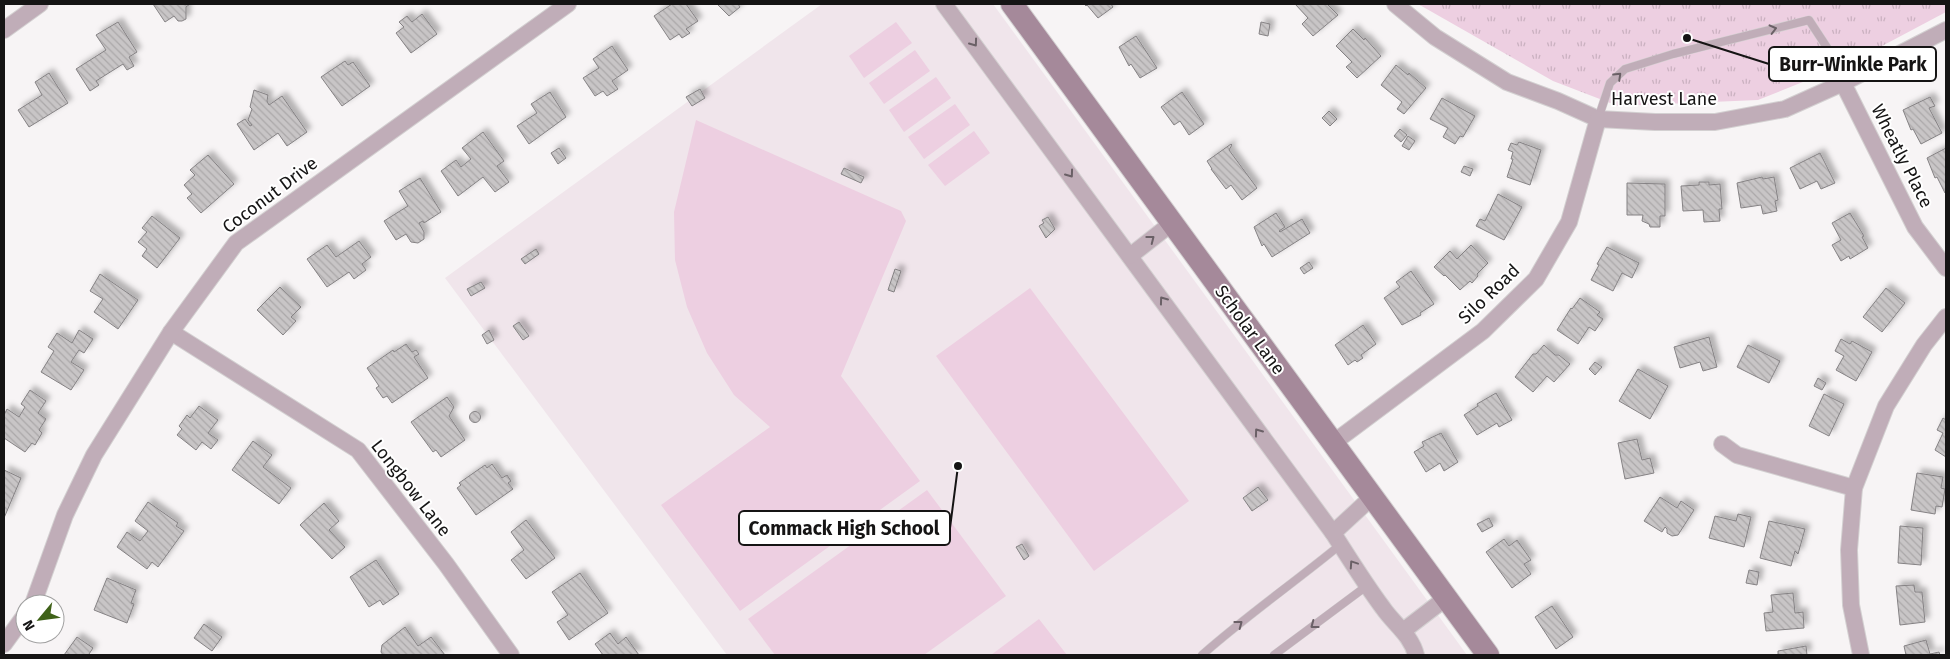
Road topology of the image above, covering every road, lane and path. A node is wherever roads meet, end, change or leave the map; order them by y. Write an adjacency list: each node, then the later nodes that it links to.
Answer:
1 (40, 4): 6 (street)
2 (568, 4): 14 (street, Coconut Drive)
3 (944, 4): 11 (street, one-way to 11)
4 (1012, 4): 10 (street, Scholar Lane)
5 (1395, 4): 9 (street, Harvest Lane)
6 (4, 30)
7 (1946, 30): 8 (street, Harvest Lane)
8 (1840, 84): 9 (street, Harvest Lane); 9 (lane, one-way to 8); 12 (street, Wheatly Place)
9 (1598, 119): 15 (street, Silo Road)
10 (1172, 223): 11 (street, one-way to 10); 15 (street, Scholar Lane)
11 (1130, 256): 19 (street, one-way to 11)
12 (1946, 268)
13 (1946, 317): 17 (street)
14 (171, 332): 21 (street, Coconut Drive); 26 (street, Longbow Lane)
15 (1333, 443): 18 (street, Scholar Lane)
16 (1722, 444): 17 (street)
17 (1854, 488): 31 (street)
18 (1372, 497): 19 (street); 22 (street, Scholar Lane)
19 (1337, 539): 20 (street, one-way to 19); 27 (lane, one-way to 19)
20 (1368, 585): 24 (street); 28 (lane, one-way to 28)
21 (37, 594)
22 (1446, 598): 24 (street); 30 (street, Scholar Lane)
23 (15, 629): 25 (street)
24 (1403, 631): 29 (street)
25 (4, 644)
26 (511, 655)
27 (1202, 655)
28 (1274, 655)
29 (1416, 655)
30 (1488, 655)
31 (1861, 655)

